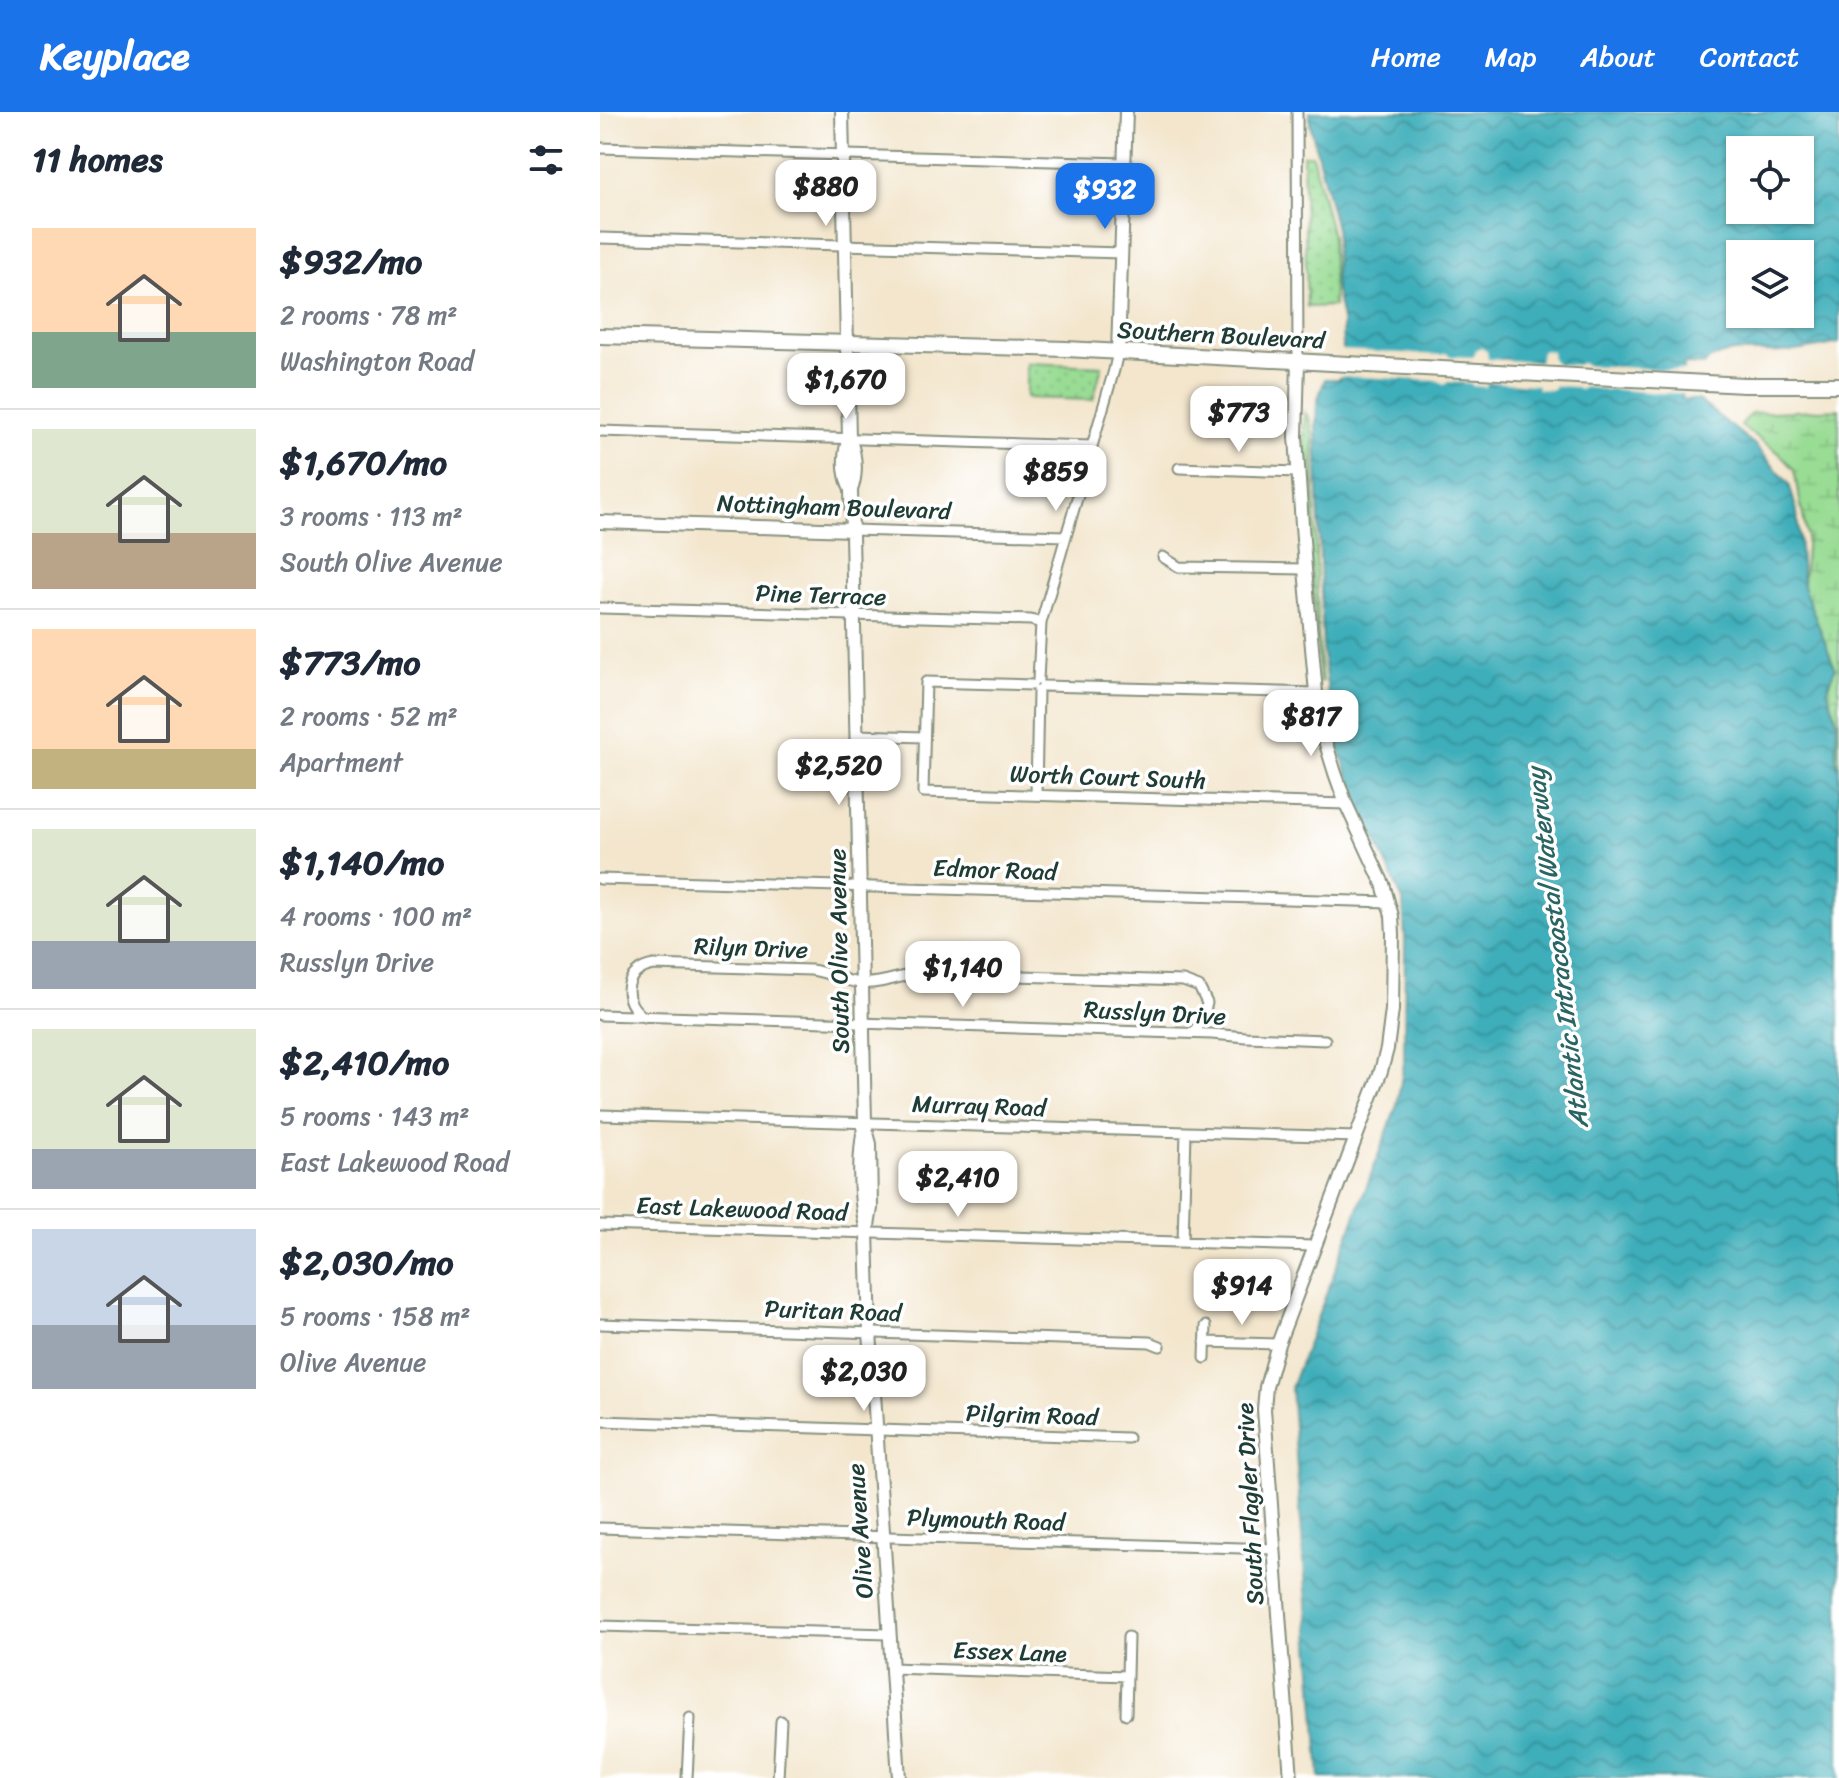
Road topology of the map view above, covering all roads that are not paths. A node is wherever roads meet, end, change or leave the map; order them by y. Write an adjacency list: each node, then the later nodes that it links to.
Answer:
1 (842, 112): 5 (street, South Olive Avenue)
2 (1126, 112): 6 (street)
3 (1297, 112): 13 (street, South Flagler Drive)
4 (600, 148): 5 (street)
5 (843, 155): 6 (street); 8 (street, South Olive Avenue)
6 (1125, 163): 9 (street)
7 (600, 238): 8 (street)
8 (845, 245): 9 (street); 11 (street, South Olive Avenue)
9 (1122, 253): 12 (street)
10 (600, 336): 11 (main road, Southern Boulevard)
11 (847, 343): 12 (main road, Southern Boulevard); 16 (street, South Olive Avenue)
12 (1118, 352): 13 (main road, Southern Boulevard); 17 (street)
13 (1298, 361): 14 (main road, Southern Boulevard); 19 (street, South Flagler Drive)
14 (1839, 385)
15 (600, 431): 16 (street)
16 (849, 438): 17 (street); 21 (street, South Olive Avenue)
17 (1092, 446): 22 (street)
18 (1179, 468): 19 (street)
19 (1298, 472): 24 (street, South Flagler Drive)
20 (600, 522): 21 (street, Nottingham Boulevard)
21 (852, 530): 22 (street, Nottingham Boulevard); 26 (street, South Olive Avenue)
22 (1066, 536): 27 (street)
23 (1163, 557): 24 (street)
24 (1305, 569): 29 (street, South Flagler Drive)
25 (600, 608): 26 (street, Pine Terrace)
26 (853, 616): 27 (street, Pine Terrace); 30 (street, South Olive Avenue)
27 (1041, 623): 28 (street)
28 (1038, 685): 29 (street); 31 (street); 32 (street)
29 (1316, 693): 33 (street, South Flagler Drive)
30 (856, 735): 31 (street); 35 (street, South Olive Avenue)
31 (924, 737): 32 (street, Worth Court South)
32 (1036, 795): 33 (street, Worth Court South)
33 (1346, 804): 36 (street, South Flagler Drive)
34 (600, 879): 35 (street, Edmor Road)
35 (859, 886): 36 (street, Edmor Road); 37 (street, South Olive Avenue)
36 (1389, 902): 46 (street, South Flagler Drive)
37 (862, 983): 39 (street, Rilyn Drive); 40 (street, South Olive Avenue); 41 (street, Rilyn Drive)
38 (600, 1015): 39 (street, Russlyn Drive)
39 (644, 1017): 40 (street, Russlyn Drive)
40 (863, 1023): 41 (street, Russlyn Drive); 44 (street, South Olive Avenue)
41 (1194, 1033): 42 (street, Russlyn Drive)
42 (1325, 1040)
43 (600, 1115): 44 (street, Murray Road)
44 (865, 1122): 45 (street, Murray Road); 48 (street, Olive Avenue)
45 (1186, 1132): 46 (street, Murray Road); 49 (street)
46 (1357, 1137): 50 (street, South Flagler Drive)
47 (600, 1225): 48 (street, East Lakewood Road)
48 (867, 1232): 49 (street, East Lakewood Road); 53 (street, Olive Avenue)
49 (1183, 1242): 50 (street, East Lakewood Road)
50 (1315, 1246): 55 (street, South Flagler Drive)
51 (600, 1324): 53 (street, Puritan Road)
52 (1206, 1326): 54 (street)
53 (870, 1332): 56 (street, Puritan Road); 59 (street, Olive Avenue)
54 (1205, 1342): 55 (street); 57 (street)
55 (1278, 1344): 63 (street, South Flagler Drive)
56 (1160, 1346)
57 (1205, 1358)
58 (600, 1421): 59 (street, Pilgrim Road)
59 (876, 1430): 60 (street, Pilgrim Road); 62 (street, Olive Avenue)
60 (1128, 1438)
61 (600, 1528): 62 (street, Plymouth Road)
62 (883, 1537): 63 (street, Plymouth Road); 65 (street, Olive Avenue)
63 (1274, 1549): 75 (street, South Flagler Drive)
64 (600, 1626): 65 (street)
65 (889, 1634): 67 (street, Olive Avenue)
66 (1128, 1637): 68 (street)
67 (891, 1668): 68 (street, Essex Lane); 74 (street, Olive Avenue)
68 (1127, 1676): 69 (street)
69 (1126, 1714)
70 (690, 1718): 72 (street)
71 (781, 1721): 73 (street)
72 (687, 1778)
73 (778, 1778)
74 (899, 1778)
75 (1291, 1778)

